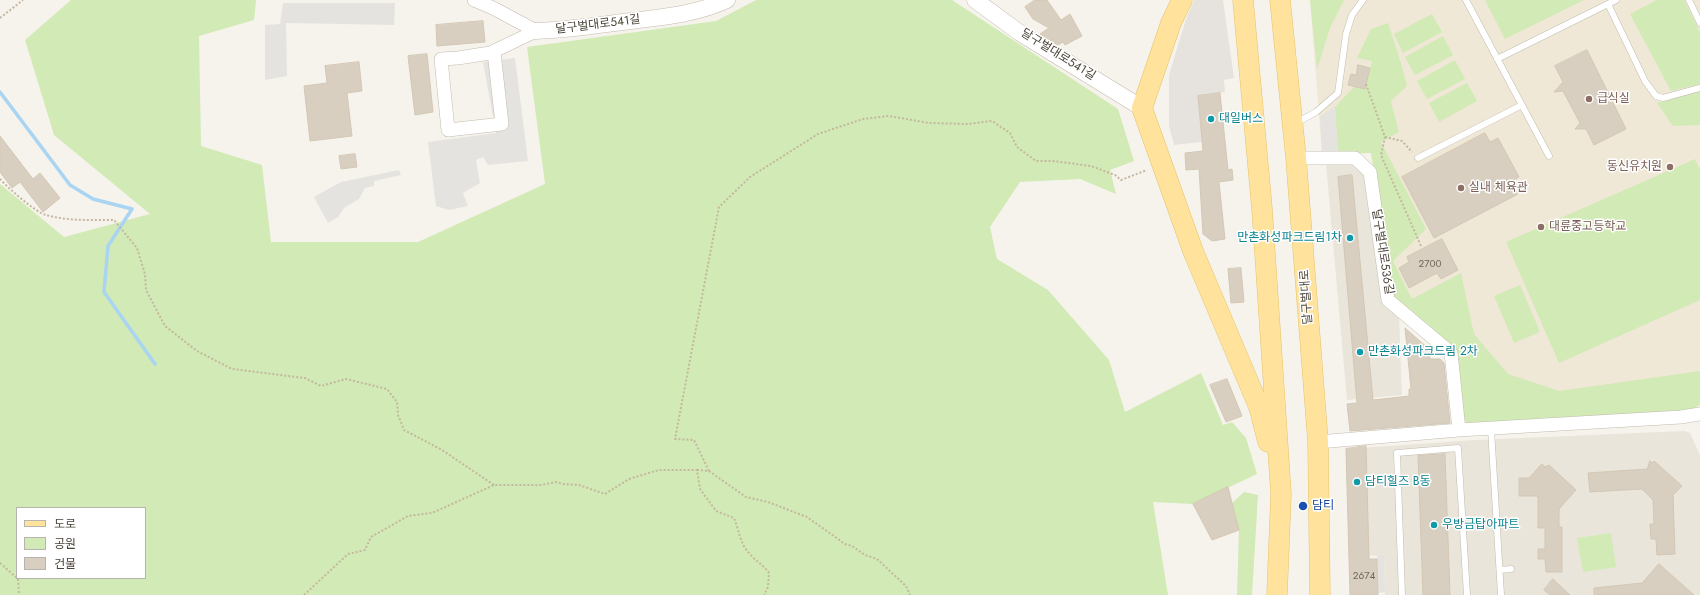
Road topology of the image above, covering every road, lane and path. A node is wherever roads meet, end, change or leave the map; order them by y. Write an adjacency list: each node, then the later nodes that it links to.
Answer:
1 (23, 0): 14 (path)
2 (474, 0): 17 (street)
3 (727, 0): 17 (street, 달구벌대로541길)
4 (975, 0): 23 (street, 달구벌대로541길)
5 (1170, 0): 15 (main road)
6 (1182, 0): 15 (main road)
7 (1242, 0): 39 (main road)
8 (1280, 0): 24 (main road, 달구벌대로)
9 (1363, 0): 24 (lane)
10 (1466, 0): 19 (lane)
11 (1616, 0): 13 (lane)
12 (1689, 0): 16 (lane)
13 (1608, 4): 19 (lane); 21 (lane)
14 (0, 18)
15 (1171, 23): 23 (main road)
16 (1700, 23)
17 (536, 31): 18 (street)
18 (494, 52): 18 (street)
19 (1497, 59): 22 (lane)
20 (1366, 84): 25 (path)
21 (1700, 88)
22 (1522, 105): 26 (lane); 28 (lane)
23 (1142, 108): 29 (main road)
24 (1293, 125): 27 (main road, 달구벌대로)
25 (1385, 137): 28 (path); 31 (path)
26 (1549, 156)
27 (1296, 158): 34 (street, 달구벌대로536길); 35 (main road, 달구벌대로)
28 (1418, 158)
29 (1162, 164): 37 (path); 39 (main road)
30 (0, 179): 38 (path)
31 (1421, 246)
32 (1699, 417): 33 (street)
33 (1491, 429): 34 (street); 42 (lane)
34 (1459, 430): 35 (street)
35 (1318, 442): 50 (main road, 달구벌대로)
36 (697, 470): 37 (path); 38 (path); 47 (path)
37 (709, 471): 48 (path)
38 (494, 485): 46 (path)
39 (1281, 494): 49 (main road)
40 (0, 563): 43 (path)
41 (1511, 569): 42 (lane)
42 (1500, 570): 53 (lane)
43 (16, 577)
44 (18, 579): 45 (path)
45 (19, 595)
46 (304, 595)
47 (764, 595)
48 (910, 595)
49 (1277, 595)
50 (1320, 595)
51 (1402, 595): 52 (lane)
52 (1467, 595)
53 (1501, 595)

